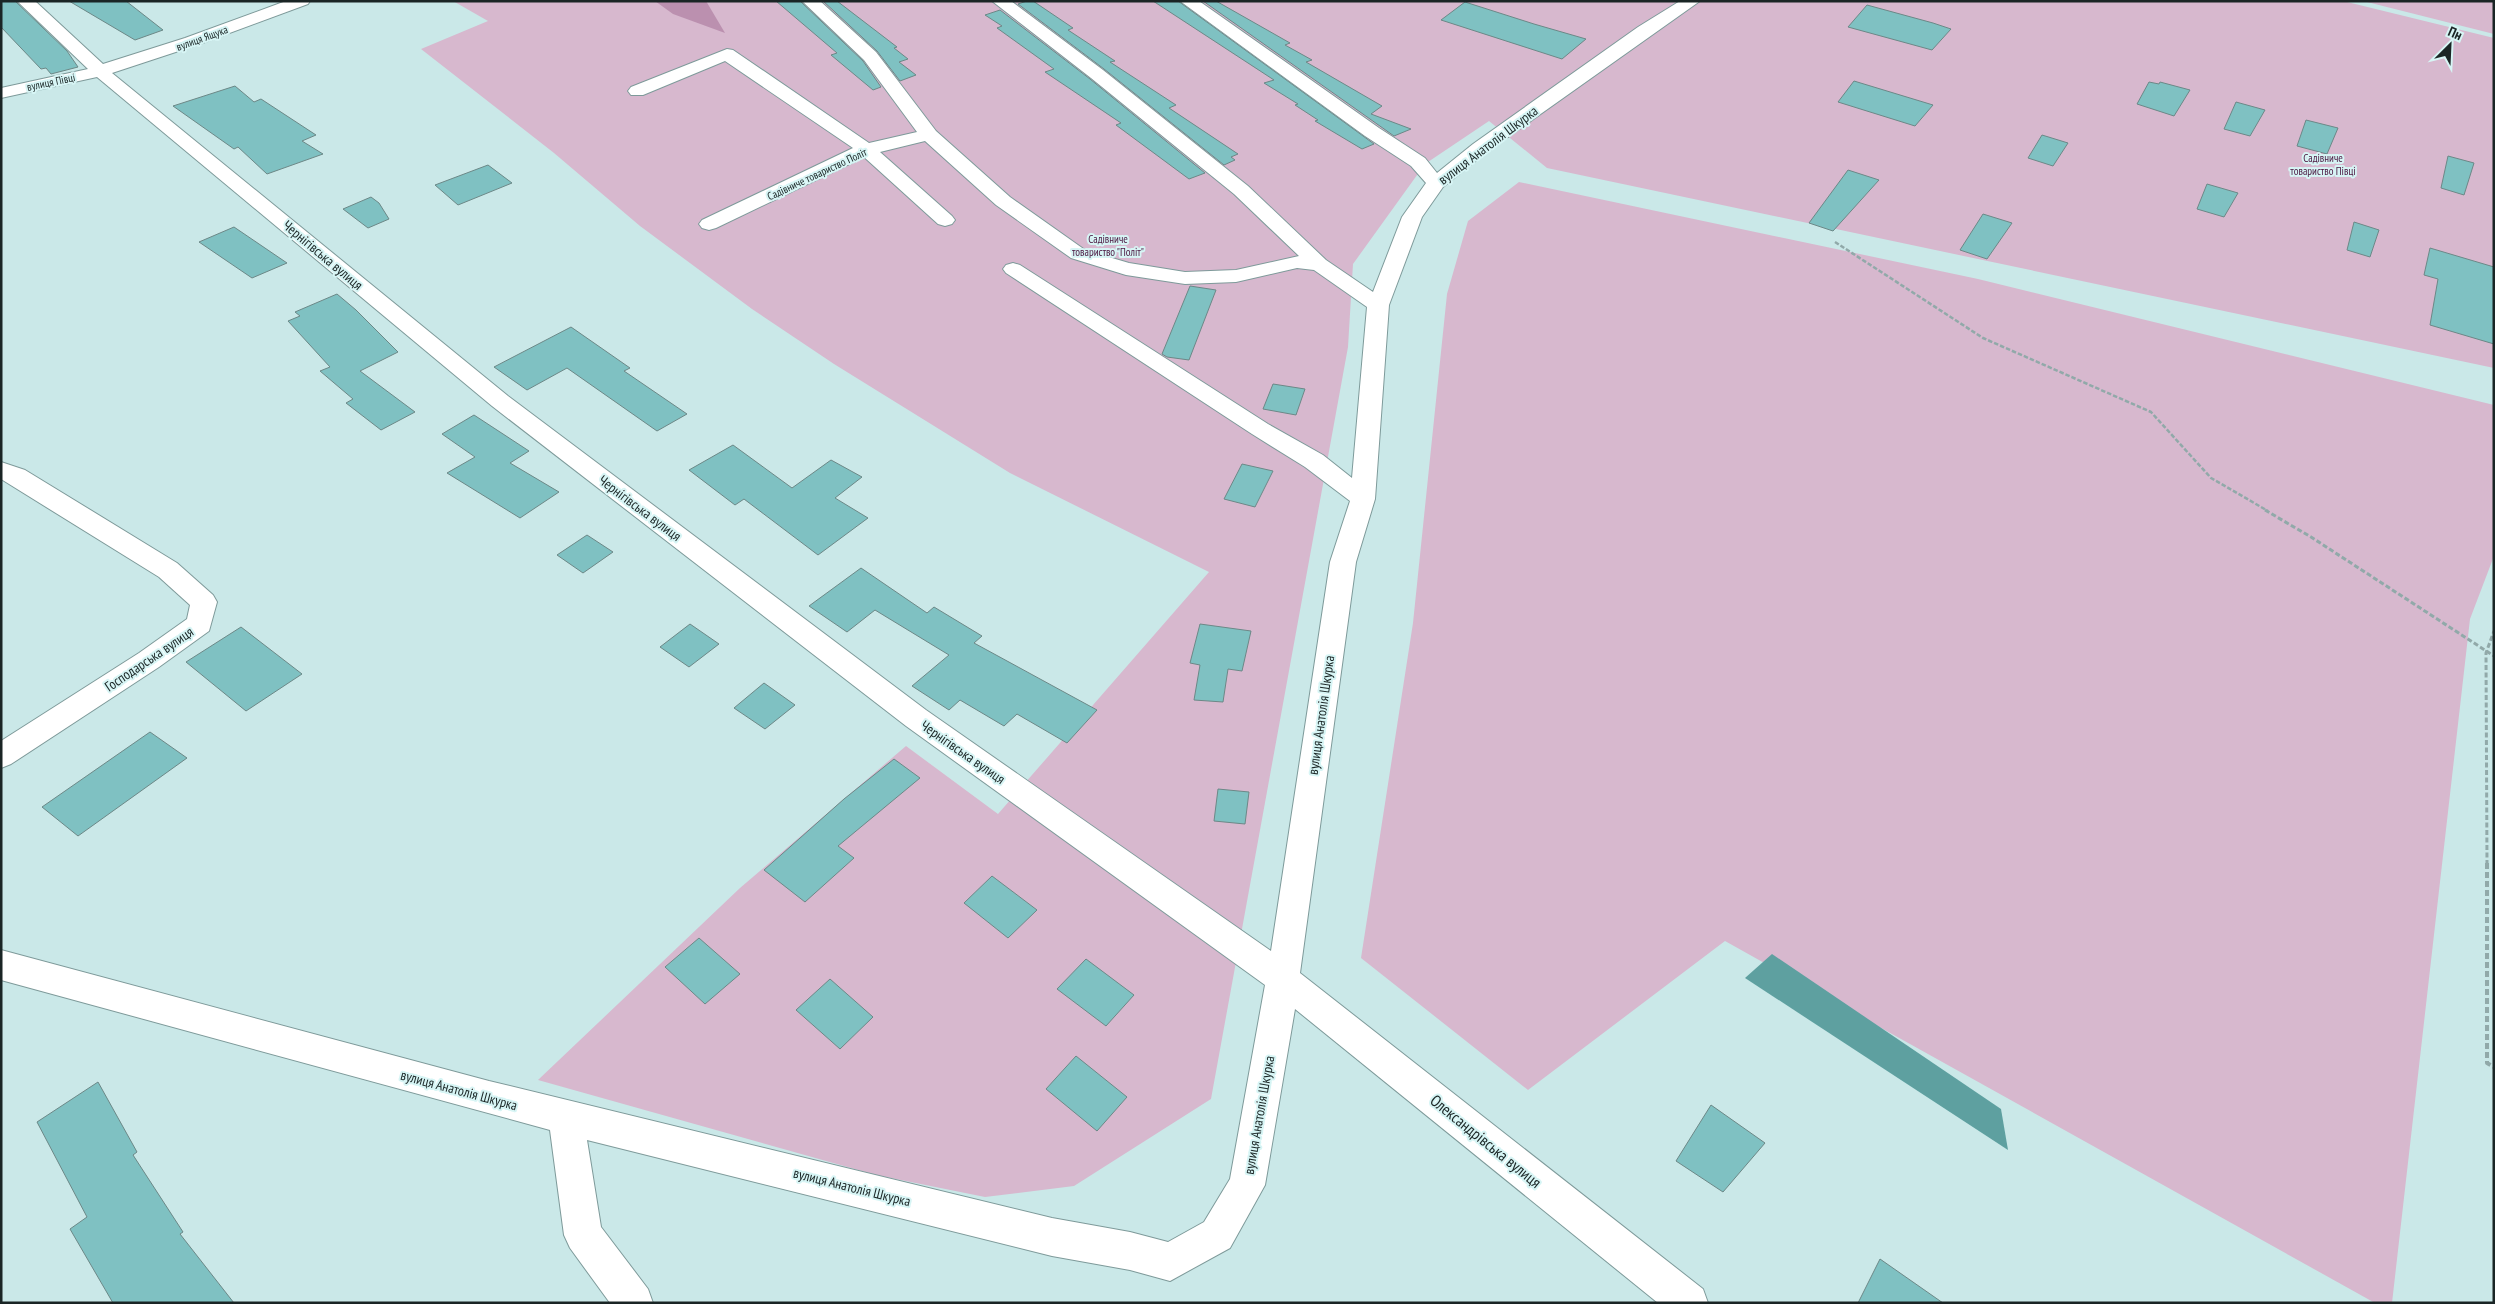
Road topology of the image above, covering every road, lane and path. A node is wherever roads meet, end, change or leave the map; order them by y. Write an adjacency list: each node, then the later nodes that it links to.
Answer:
1 (25, 1): 7 (street, Чернігівська вулиця)
2 (302, 1): 7 (street, вулиця Ящука)
3 (810, 1): 10 (street)
4 (1000, 1): 16 (street)
5 (1188, 1): 12 (street)
6 (1692, 1): 12 (street, вулиця Анатолія Шкурка)
7 (102, 72): 9 (street, вулиця Півці); 26 (street, Чернігівська вулиця)
8 (637, 91): 11 (street)
9 (1, 93)
10 (929, 135): 11 (street, Садівниче товариство Політ); 16 (street)
11 (866, 149): 13 (street); 14 (street, Садівниче товариство Політ)
12 (1436, 183): 18 (street, вулиця Анатолія Шкурка)
13 (945, 220)
14 (709, 224)
15 (1835, 242): 22 (path)
16 (1320, 264): 18 (street)
17 (1013, 269): 20 (street)
18 (1378, 305): 20 (street, вулиця Анатолія Шкурка)
19 (1, 470): 24 (street, Господарська вулиця)
20 (1364, 500): 26 (street, вулиця Анатолія Шкурка)
21 (2494, 631): 22 (path)
22 (2486, 653): 23 (path); 27 (path)
23 (2494, 656)
24 (1, 756)
25 (1, 965): 28 (street, вулиця Анатолія Шкурка)
26 (1283, 979): 28 (street, вулиця Анатолія Шкурка); 30 (street, Олександрівська вулиця)
27 (2494, 1067)
28 (566, 1116): 29 (street)
29 (634, 1303)
30 (1689, 1303)

